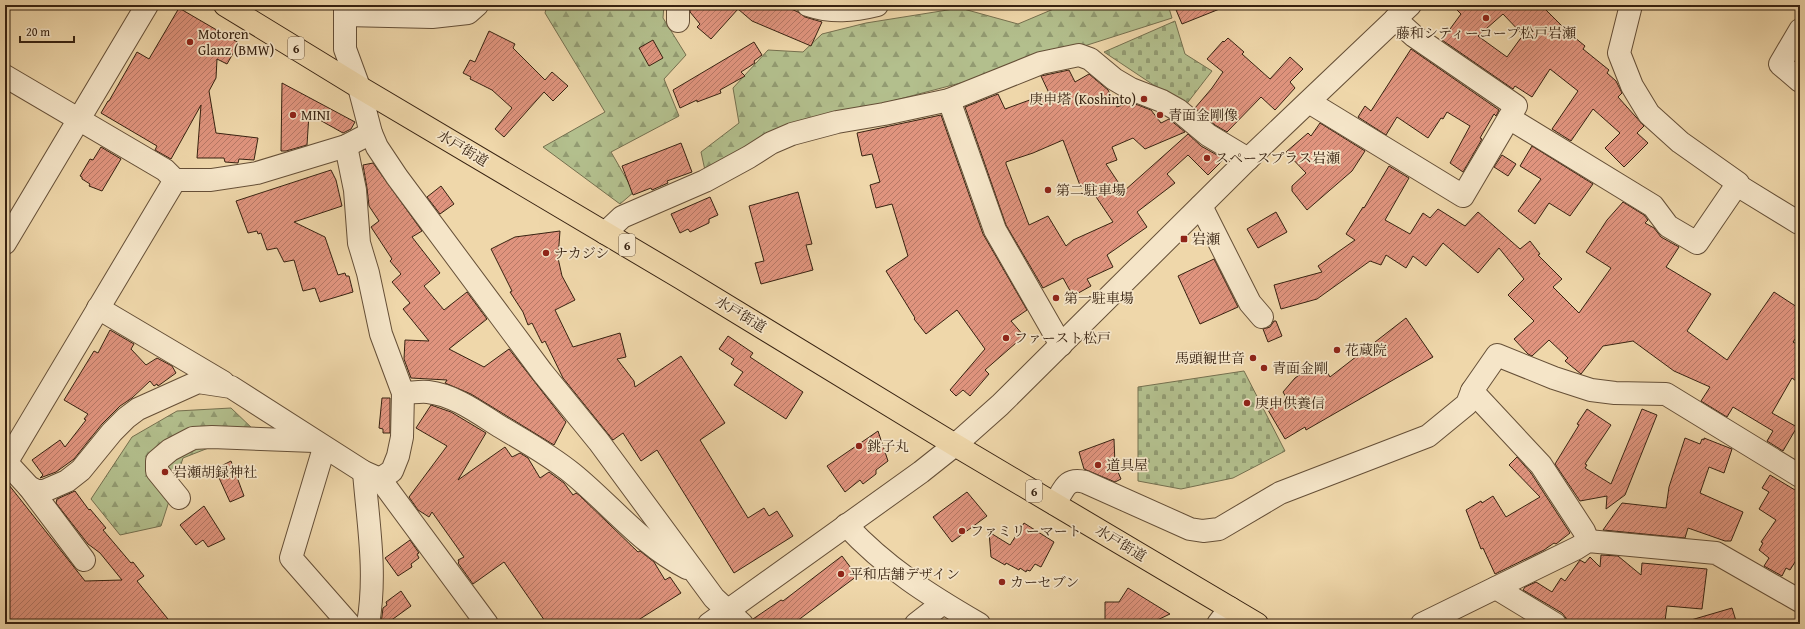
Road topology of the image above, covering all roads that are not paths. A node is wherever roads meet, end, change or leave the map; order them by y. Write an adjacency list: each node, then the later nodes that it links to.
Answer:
1 (147, 5): 16 (street)
2 (225, 5): 12 (highway, 水戸街道 / 6)
3 (477, 5): 7 (street)
4 (808, 5): 5 (street)
5 (877, 5)
6 (1631, 5): 21 (street)
7 (345, 10): 12 (street)
8 (1403, 12): 14 (street); 15 (street)
9 (1800, 30): 11 (street)
10 (5, 76): 16 (street)
11 (1800, 81)
12 (359, 86): 17 (street); 24 (highway, 水戸街道 / 6)
13 (949, 100): 19 (street); 24 (street); 28 (street)
14 (1309, 102): 15 (street); 19 (street)
15 (1509, 118): 21 (street)
16 (78, 120): 20 (street); 25 (street)
17 (371, 133): 18 (street); 43 (street)
18 (346, 146): 20 (street); 31 (street)
19 (1248, 159): 22 (street)
20 (175, 180): 26 (street)
21 (1737, 185): 23 (street)
22 (1201, 206): 27 (street); 28 (street)
23 (1799, 223)
24 (605, 233): 33 (highway, 水戸街道 / 6)
25 (5, 243)
26 (98, 308): 29 (street); 34 (street)
27 (1262, 317)
28 (1060, 345): 33 (street)
29 (231, 387): 32 (street); 37 (street)
30 (1472, 391): 36 (street); 39 (street); 41 (street)
31 (404, 393): 35 (street); 43 (street)
32 (319, 444): 35 (street); 38 (street); 49 (street)
33 (955, 445): 39 (highway, 水戸街道 / 6); 40 (street)
34 (6, 462): 37 (street)
35 (372, 475): 50 (street); 51 (street)
36 (1800, 475)
37 (29, 487): 42 (street)
38 (179, 498)
39 (1055, 504): 47 (highway, 水戸街道 / 6)
40 (846, 525): 46 (street); 48 (street)
41 (1588, 541): 44 (street); 45 (street)
42 (84, 560)
43 (695, 572): 48 (street)
44 (1496, 588): 56 (street); 57 (street)
45 (1800, 602)
46 (943, 603): 53 (street); 54 (street)
47 (1224, 616): 55 (highway, 水戸街道 / 6)
48 (735, 617): 52 (street)
49 (349, 624)
50 (368, 624)
51 (486, 624)
52 (709, 624)
53 (916, 624)
54 (978, 624)
55 (1257, 624)
56 (1422, 624)
57 (1554, 624)

